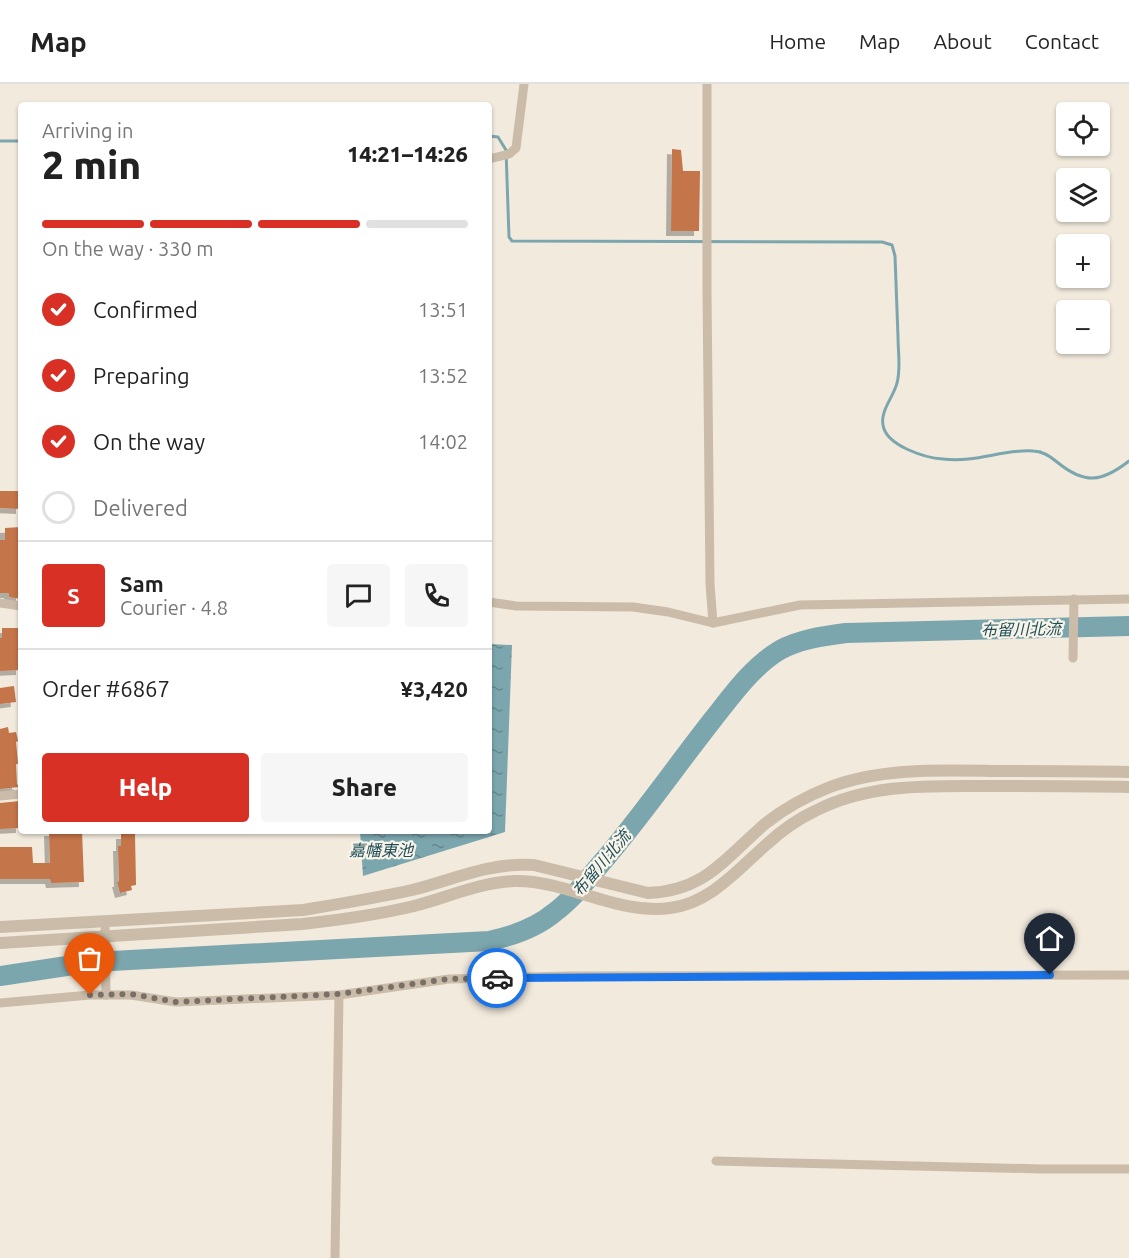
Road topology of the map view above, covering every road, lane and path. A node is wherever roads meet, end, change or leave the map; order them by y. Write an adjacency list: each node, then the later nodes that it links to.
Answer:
1 (524, 84): 3 (street)
2 (707, 84): 9 (street)
3 (492, 158)
4 (1129, 599): 7 (street)
5 (492, 602): 9 (street)
6 (0, 603): 8 (street)
7 (1074, 604): 9 (street); 10 (street)
8 (18, 606)
9 (713, 623)
10 (1073, 657)
11 (1129, 772): 15 (street)
12 (1129, 787): 17 (street)
13 (18, 794): 14 (street)
14 (0, 796)
15 (105, 922): 16 (street); 17 (street)
16 (0, 927)
17 (105, 941): 18 (street); 20 (street)
18 (0, 943)
19 (1129, 975): 21 (street)
20 (106, 992): 21 (street); 22 (street)
21 (339, 994): 25 (street)
22 (0, 1003)
23 (717, 1161): 24 (street)
24 (1129, 1169)
25 (335, 1258)

